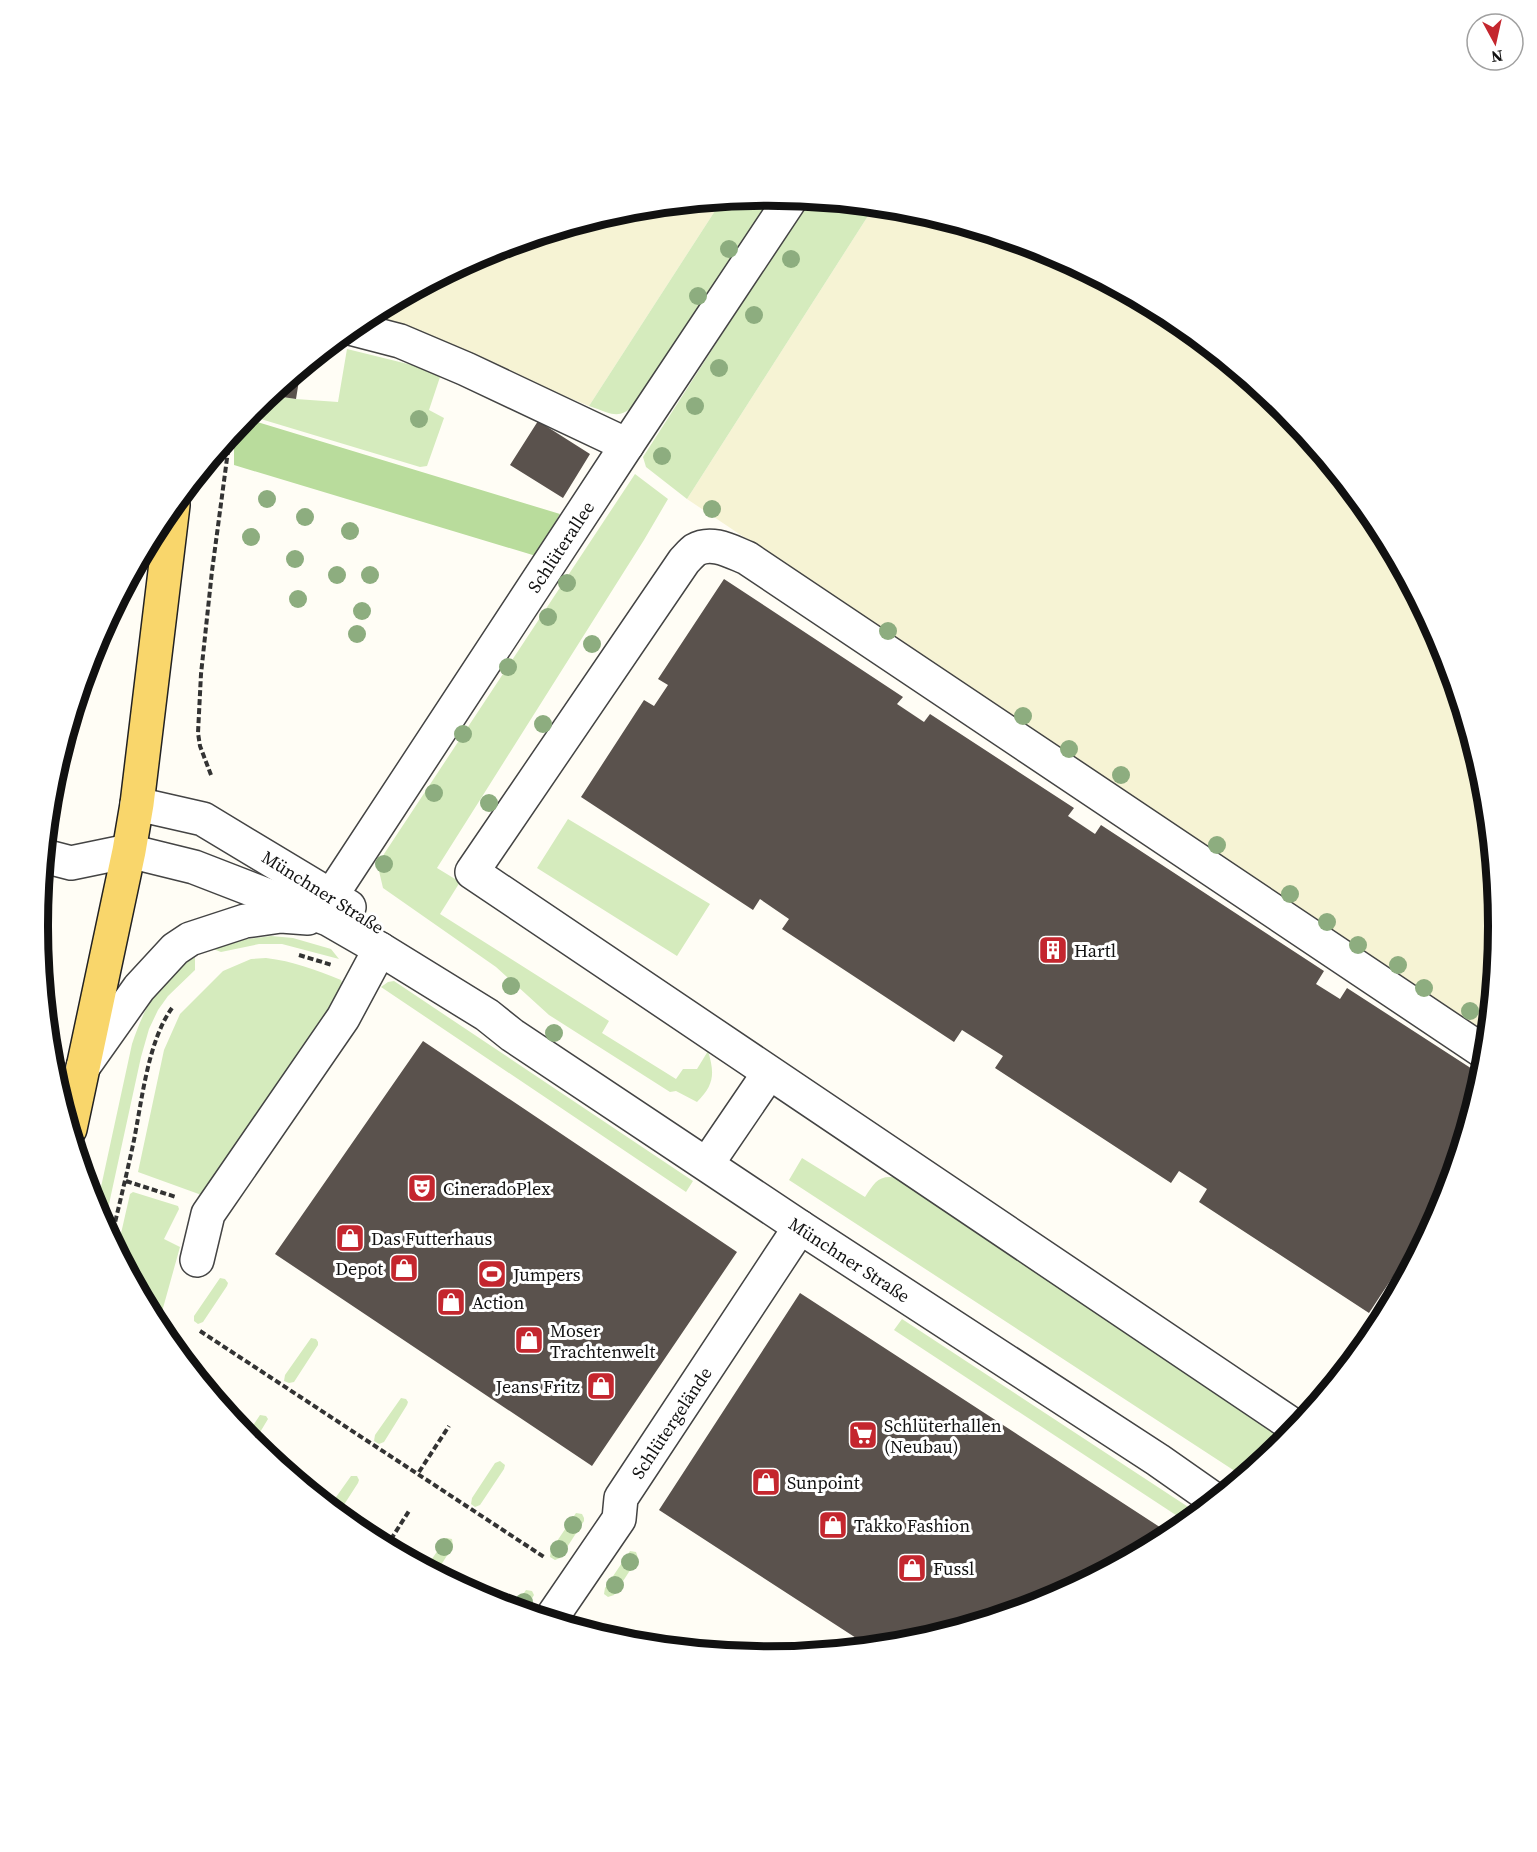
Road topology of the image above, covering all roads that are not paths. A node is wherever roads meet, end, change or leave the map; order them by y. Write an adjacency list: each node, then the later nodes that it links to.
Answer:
1 (786, 206): 3 (street, Schlüterallee)
2 (362, 331): 3 (street)
3 (627, 445): 8 (street, Schlüterallee)
4 (171, 524): 5 (main road, Münchner Straße)
5 (137, 804): 6 (main road, Münchner Straße); 8 (street, Münchner Straße)
6 (129, 851): 7 (street); 8 (street, Münchner Straße); 12 (main road, Münchner Straße)
7 (52, 858)
8 (329, 907): 9 (street, Münchner Straße); 10 (street, Münchner Straße); 12 (street, Münchner Straße)
9 (380, 949): 10 (street, Münchner Straße); 17 (street)
10 (487, 1015): 15 (street, Münchner Straße)
11 (1478, 1048): 13 (street)
12 (83, 1067): 14 (main road, Münchner Straße)
13 (769, 1072): 15 (street); 18 (street)
14 (73, 1113)
15 (707, 1164): 16 (street, Münchner Straße)
16 (800, 1227): 19 (street, Münchner Straße); 20 (street, Schlütergelände)
17 (197, 1260)
18 (1289, 1423)
19 (1209, 1496)
20 (554, 1613)

